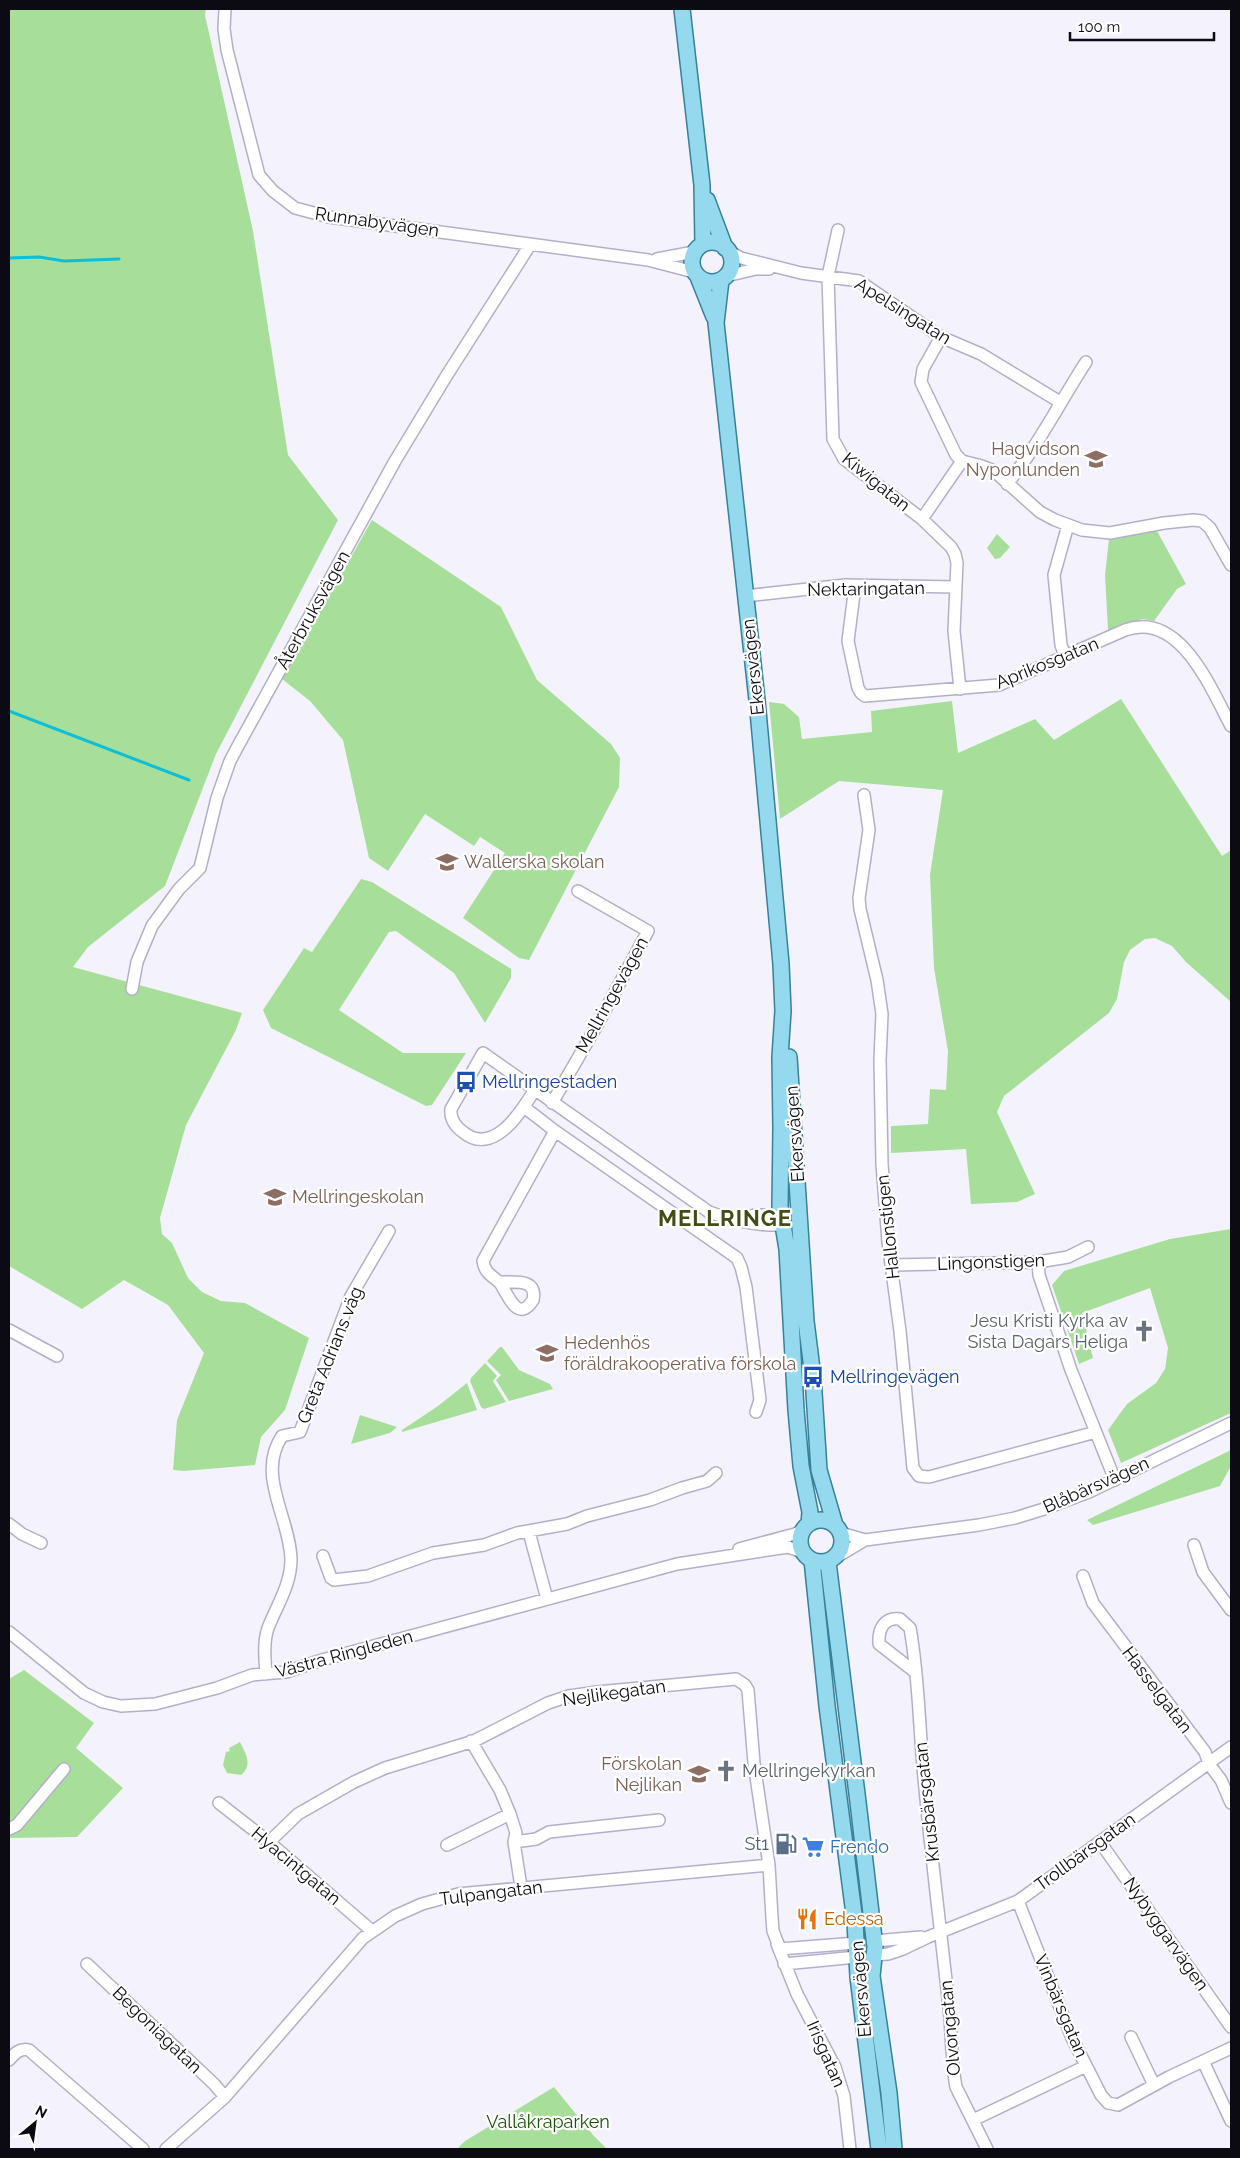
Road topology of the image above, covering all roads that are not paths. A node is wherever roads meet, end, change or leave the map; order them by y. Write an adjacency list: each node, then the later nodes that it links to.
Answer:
1 (225, 9): 5 (street, Runnabyvägen)
2 (682, 9): 3 (main road)
3 (702, 185): 6 (main road); 7 (main road)
4 (838, 230): 11 (street, Kiwigatan)
5 (530, 245): 8 (street, Runnabyvägen); 30 (street, Återbruksvägen)
6 (698, 248): 7 (main road); 8 (street, Runnabyvägen); 10 (main road)
7 (727, 249): 9 (street, Apelsingatan); 12 (main road)
8 (648, 260): 10 (street, Runnabyvägen)
9 (791, 270): 11 (street, Apelsingatan); 12 (street, Apelsingatan)
10 (696, 274): 12 (main road); 13 (main road, Ekersvägen)
11 (828, 276): 14 (street, Apelsingatan); 19 (street, Kiwigatan)
12 (723, 278): 13 (main road, Ekersvägen)
13 (716, 323): 24 (main road, Ekersvägen)
14 (941, 337): 16 (street, Apelsingatan); 17 (street)
15 (1086, 362): 16 (street)
16 (1060, 402): 18 (street)
17 (962, 461): 18 (street); 19 (street)
18 (1008, 484): 20 (street)
19 (922, 519): 23 (street, Kiwigatan)
20 (1068, 525): 21 (street); 25 (street)
21 (1231, 565)
22 (855, 586): 23 (street, Nektaringatan); 24 (street, Nektaringatan); 26 (street, Aprikosgatan)
23 (956, 587): 26 (street, Kiwigatan)
24 (745, 596): 31 (main road, Ekersvägen)
25 (1065, 656): 26 (street, Aprikosgatan); 27 (street, Aprikosgatan)
26 (960, 689)
27 (1231, 726)
28 (864, 795): 41 (street, Hallonstigen)
29 (578, 891): 33 (street, Mellringevägen)
30 (132, 989)
31 (782, 1011): 36 (main road, Ekersvägen); 37 (main road, Ekersvägen)
32 (534, 1091): 33 (street); 34 (street); 34 (street)
33 (552, 1103): 37 (street)
34 (524, 1107): 35 (street)
35 (555, 1131): 42 (street); 45 (street)
36 (800, 1219): 37 (main road); 52 (main road, Ekersvägen)
37 (782, 1220): 51 (main road, Ekersvägen)
38 (389, 1231): 66 (street, Greta Adrians väg)
39 (1088, 1247): 40 (street, Lingonstigen)
40 (1038, 1262): 41 (street, Lingonstigen); 47 (street)
41 (891, 1266): 47 (street, Hallonstigen)
42 (499, 1282)
43 (9, 1330): 44 (street)
44 (57, 1356)
45 (756, 1412)
46 (1231, 1423): 49 (street, Blåbärsvägen)
47 (1096, 1432): 49 (street)
48 (716, 1473): 53 (street)
49 (1115, 1480): 54 (street, Blåbärsvägen)
50 (9, 1524): 55 (street)
51 (806, 1527): 52 (main road); 57 (street, Västra Ringleden); 59 (main road)
52 (838, 1529): 54 (street, Blåbärsvägen); 60 (main road)
53 (529, 1532): 58 (street); 62 (street)
54 (865, 1540): 60 (street, Blåbärsvägen)
55 (41, 1543)
56 (1194, 1545): 63 (street)
57 (754, 1549): 59 (street, Västra Ringleden); 62 (street, Västra Ringleden)
58 (323, 1556)
59 (808, 1556): 60 (main road); 86 (main road, Ekersvägen)
60 (833, 1559): 85 (main road, Ekersvägen)
61 (1083, 1576): 69 (street, Hasselgatan)
62 (546, 1599): 66 (street, Västra Ringleden)
63 (1231, 1610)
64 (9, 1632): 66 (street, Västra Ringleden)
65 (916, 1672): 65 (street, Krusbärsgatan); 84 (street, Krusbärsgatan)
66 (266, 1674)
67 (471, 1741): 73 (street); 76 (street, Nejlikegatan); 80 (street, Nejlikegatan)
68 (1231, 1747): 69 (street, Trollbärsgatan)
69 (1209, 1764): 72 (street, Hasselgatan); 78 (street, Trollbärsgatan)
70 (64, 1769): 75 (street)
71 (219, 1803): 76 (street, Hyacintgatan)
72 (1231, 1803)
73 (510, 1814): 77 (street); 79 (street)
74 (659, 1820): 77 (street)
75 (9, 1829)
76 (269, 1842): 83 (street, Hyacintgatan)
77 (514, 1842): 81 (street)
78 (1100, 1842): 82 (street, Trollbärsgatan); 89 (street, Nybyggarvägen)
79 (447, 1845)
80 (769, 1865): 81 (street, Tulpangatan); 87 (street, Nejlikegatan)
81 (521, 1887): 83 (street, Tulpangatan)
82 (1018, 1901): 84 (street, Trollbärsgatan); 94 (street, Vinbärsgatan)
83 (372, 1931): 96 (street, Tulpangatan)
84 (941, 1932): 85 (street, Trollbärsgatan); 97 (street, Olvongatan)
85 (874, 1948): 86 (main road); 103 (main road, Ekersvägen)
86 (856, 1950): 87 (street); 102 (main road, Ekersvägen)
87 (782, 1957): 101 (street, Irisgatan)
88 (87, 1964): 96 (street, Begoniagatan)
89 (1231, 2027)
90 (1131, 2037): 95 (street)
91 (1231, 2048): 93 (street)
92 (9, 2060): 99 (street)
93 (1203, 2061): 95 (street); 98 (street)
94 (1086, 2066): 95 (street, Vinbärsgatan); 97 (street)
95 (1154, 2085)
96 (225, 2097): 100 (street, Tulpangatan)
97 (973, 2120): 104 (street, Olvongatan)
98 (1231, 2120)
99 (143, 2149)
100 (166, 2149)
101 (850, 2149)
102 (879, 2149)
103 (894, 2149)
104 (987, 2149)

